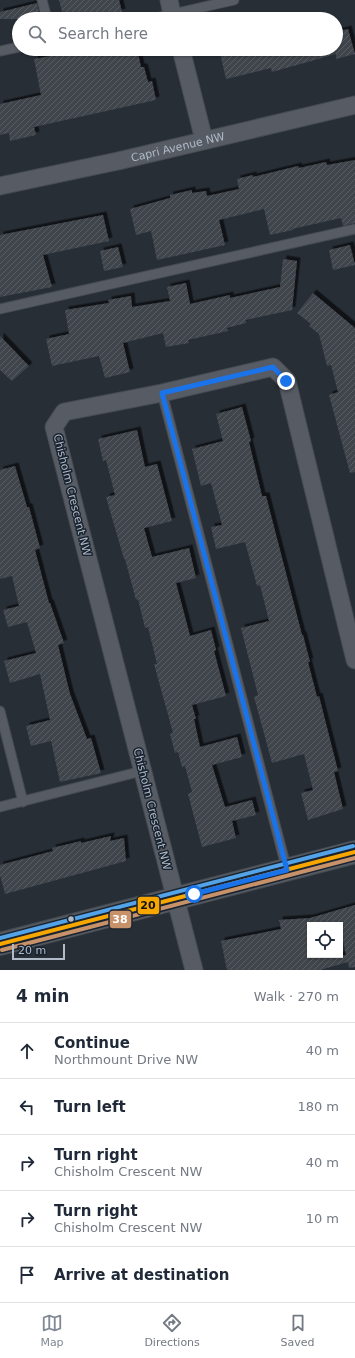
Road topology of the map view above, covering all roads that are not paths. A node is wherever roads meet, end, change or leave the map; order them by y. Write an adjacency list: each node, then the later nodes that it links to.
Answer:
1 (42, 0): 4 (lane)
2 (234, 0): 3 (lane)
3 (171, 11)
4 (45, 12)
5 (12, 48): 6 (lane)
6 (0, 51)
7 (183, 56): 9 (street)
8 (355, 105): 9 (street, Capri Avenue NW)
9 (204, 140): 10 (street, Capri Avenue NW)
10 (0, 186)
11 (355, 229): 12 (lane)
12 (0, 309)
13 (162, 393): 14 (street, Chisholm Crescent NW); 16 (street, Chisholm Crescent NW); 20 (lane)
14 (355, 660)
15 (0, 711): 17 (lane)
16 (142, 771): 17 (lane); 21 (street, Chisholm Crescent NW)
17 (23, 802): 18 (lane)
18 (0, 807)
19 (355, 852): 20 (street)
20 (287, 870): 21 (street)
21 (175, 898): 22 (street); 23 (street, Chisholm Crescent NW)
22 (0, 944)
23 (194, 970)

